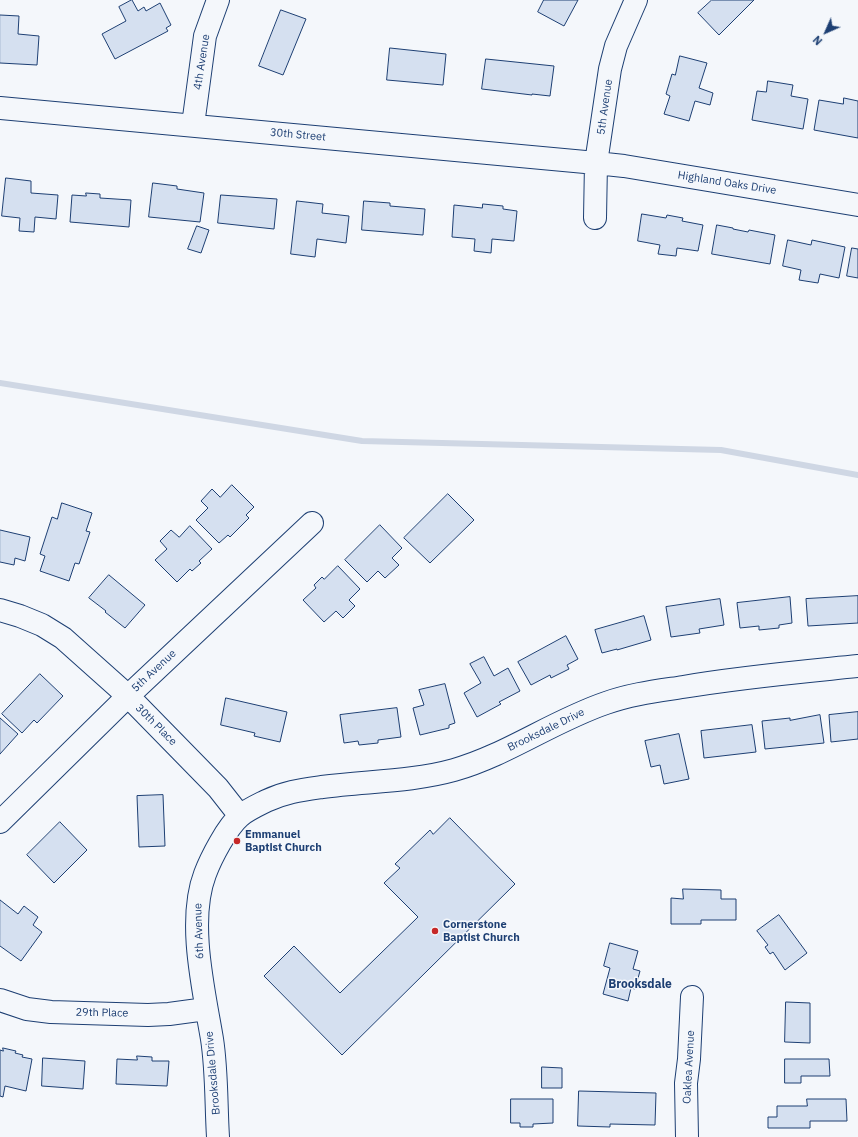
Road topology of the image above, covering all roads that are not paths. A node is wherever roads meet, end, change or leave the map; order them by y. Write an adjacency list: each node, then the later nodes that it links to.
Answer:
1 (218, 0): 4 (street, 4th Avenue)
2 (636, 0): 5 (street, 5th Avenue)
3 (0, 108): 4 (street, 30th Street)
4 (193, 125): 5 (street, 30th Street)
5 (596, 163): 6 (street, Highland Oaks Drive); 7 (street, 5th Avenue)
6 (858, 205)
7 (595, 218)
8 (312, 523): 11 (street, 5th Avenue)
9 (0, 610): 11 (street, 30th Place)
10 (858, 666): 12 (street, Brooksdale Drive)
11 (128, 696): 12 (street, 30th Place); 13 (street, 5th Avenue)
12 (240, 816): 16 (street, 6th Avenue)
13 (0, 822)
14 (692, 997): 18 (street, Oaklea Avenue)
15 (0, 1000): 16 (street, 29th Place)
16 (206, 1009): 17 (street, Brooksdale Drive)
17 (218, 1137)
18 (687, 1137)

